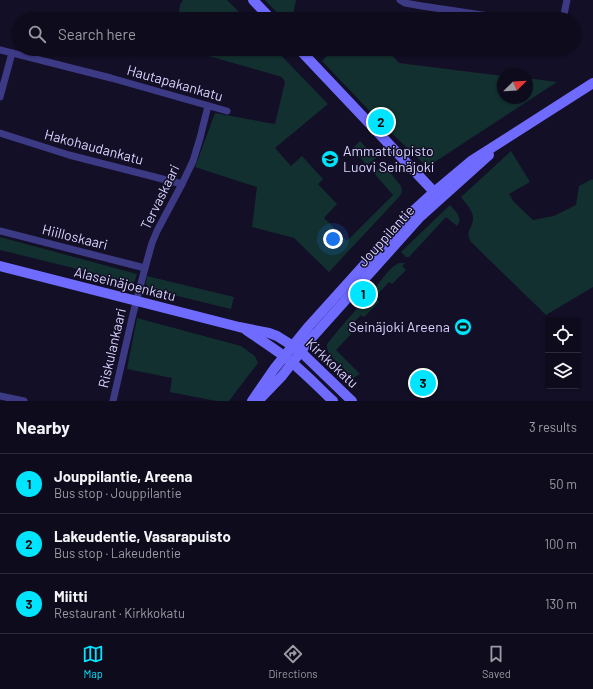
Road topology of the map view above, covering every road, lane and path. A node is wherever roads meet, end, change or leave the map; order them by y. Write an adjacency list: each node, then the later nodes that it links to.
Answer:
1 (253, 0): 4 (main road)
2 (400, 0): 5 (street)
3 (567, 0): 6 (street)
4 (264, 12)
5 (462, 12)
6 (564, 12)
7 (0, 50): 8 (street, Hautapakankatu)
8 (12, 53): 12 (street)
9 (24, 56): 13 (street, Hautapakankatu)
10 (306, 56): 17 (main road)
11 (593, 83): 17 (main road, Jouppilantie)
12 (0, 97)
13 (208, 106): 14 (street, Hautapakankatu); 16 (street, Tervaskaari)
14 (227, 111)
15 (0, 133): 16 (street, Hakohaudankatu)
16 (182, 184): 20 (street, Tervaskaari)
17 (438, 195): 23 (main road, Jouppilantie)
18 (0, 231): 20 (street, Hiilloskaari)
19 (0, 266): 21 (main road, Alaseinäjoenkatu)
20 (144, 268): 21 (street, Tervaskaari)
21 (136, 301): 22 (main road, Alaseinäjoenkatu); 27 (street, Riskulankaari)
22 (243, 328): 23 (main road, Alaseinäjoenkatu); 24 (main road, Alaseinäjoenkatu)
23 (297, 349): 24 (main road, Jouppilantie); 31 (main road, Kirkkokatu)
24 (288, 360): 28 (main road); 29 (main road); 30 (main road, Kirkkokatu)
25 (0, 396): 26 (street)
26 (24, 401)
27 (113, 401)
28 (252, 401)
29 (258, 401)
30 (333, 401)
31 (352, 401)

